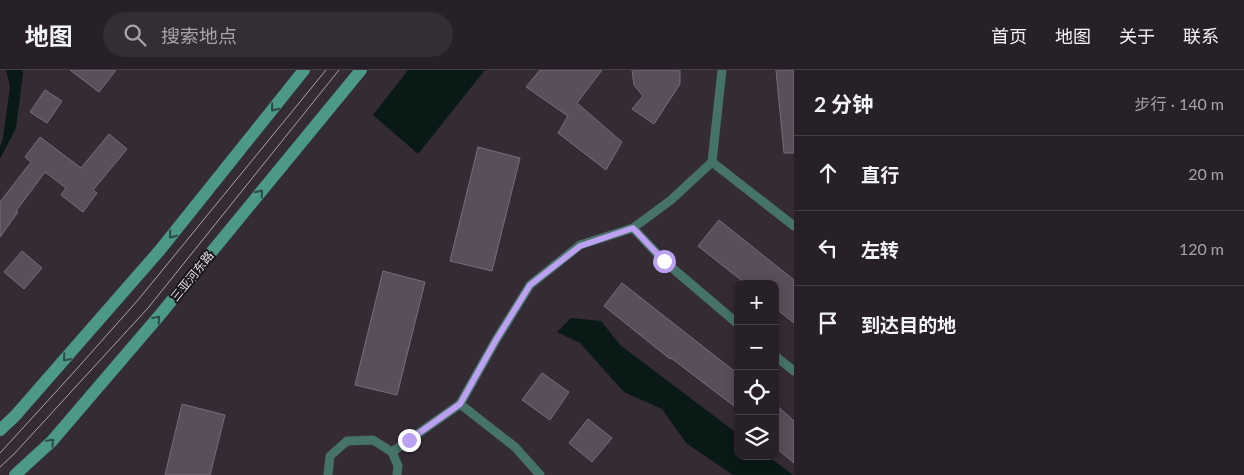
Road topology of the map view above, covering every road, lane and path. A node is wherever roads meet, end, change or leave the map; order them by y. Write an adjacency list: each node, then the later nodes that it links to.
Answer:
1 (304, 70): 11 (main road, one-way to 11)
2 (362, 70): 13 (main road, 三亚河东路, one-way to 2)
3 (722, 70): 4 (lane)
4 (712, 162): 5 (lane); 6 (lane)
5 (794, 226)
6 (633, 228): 7 (lane); 10 (lane)
7 (734, 321)
8 (779, 359): 9 (lane)
9 (794, 371)
10 (460, 404): 12 (lane); 16 (lane)
11 (0, 430)
12 (392, 452): 14 (lane); 15 (lane)
13 (15, 475)
14 (328, 475)
15 (397, 475)
16 (540, 475)

